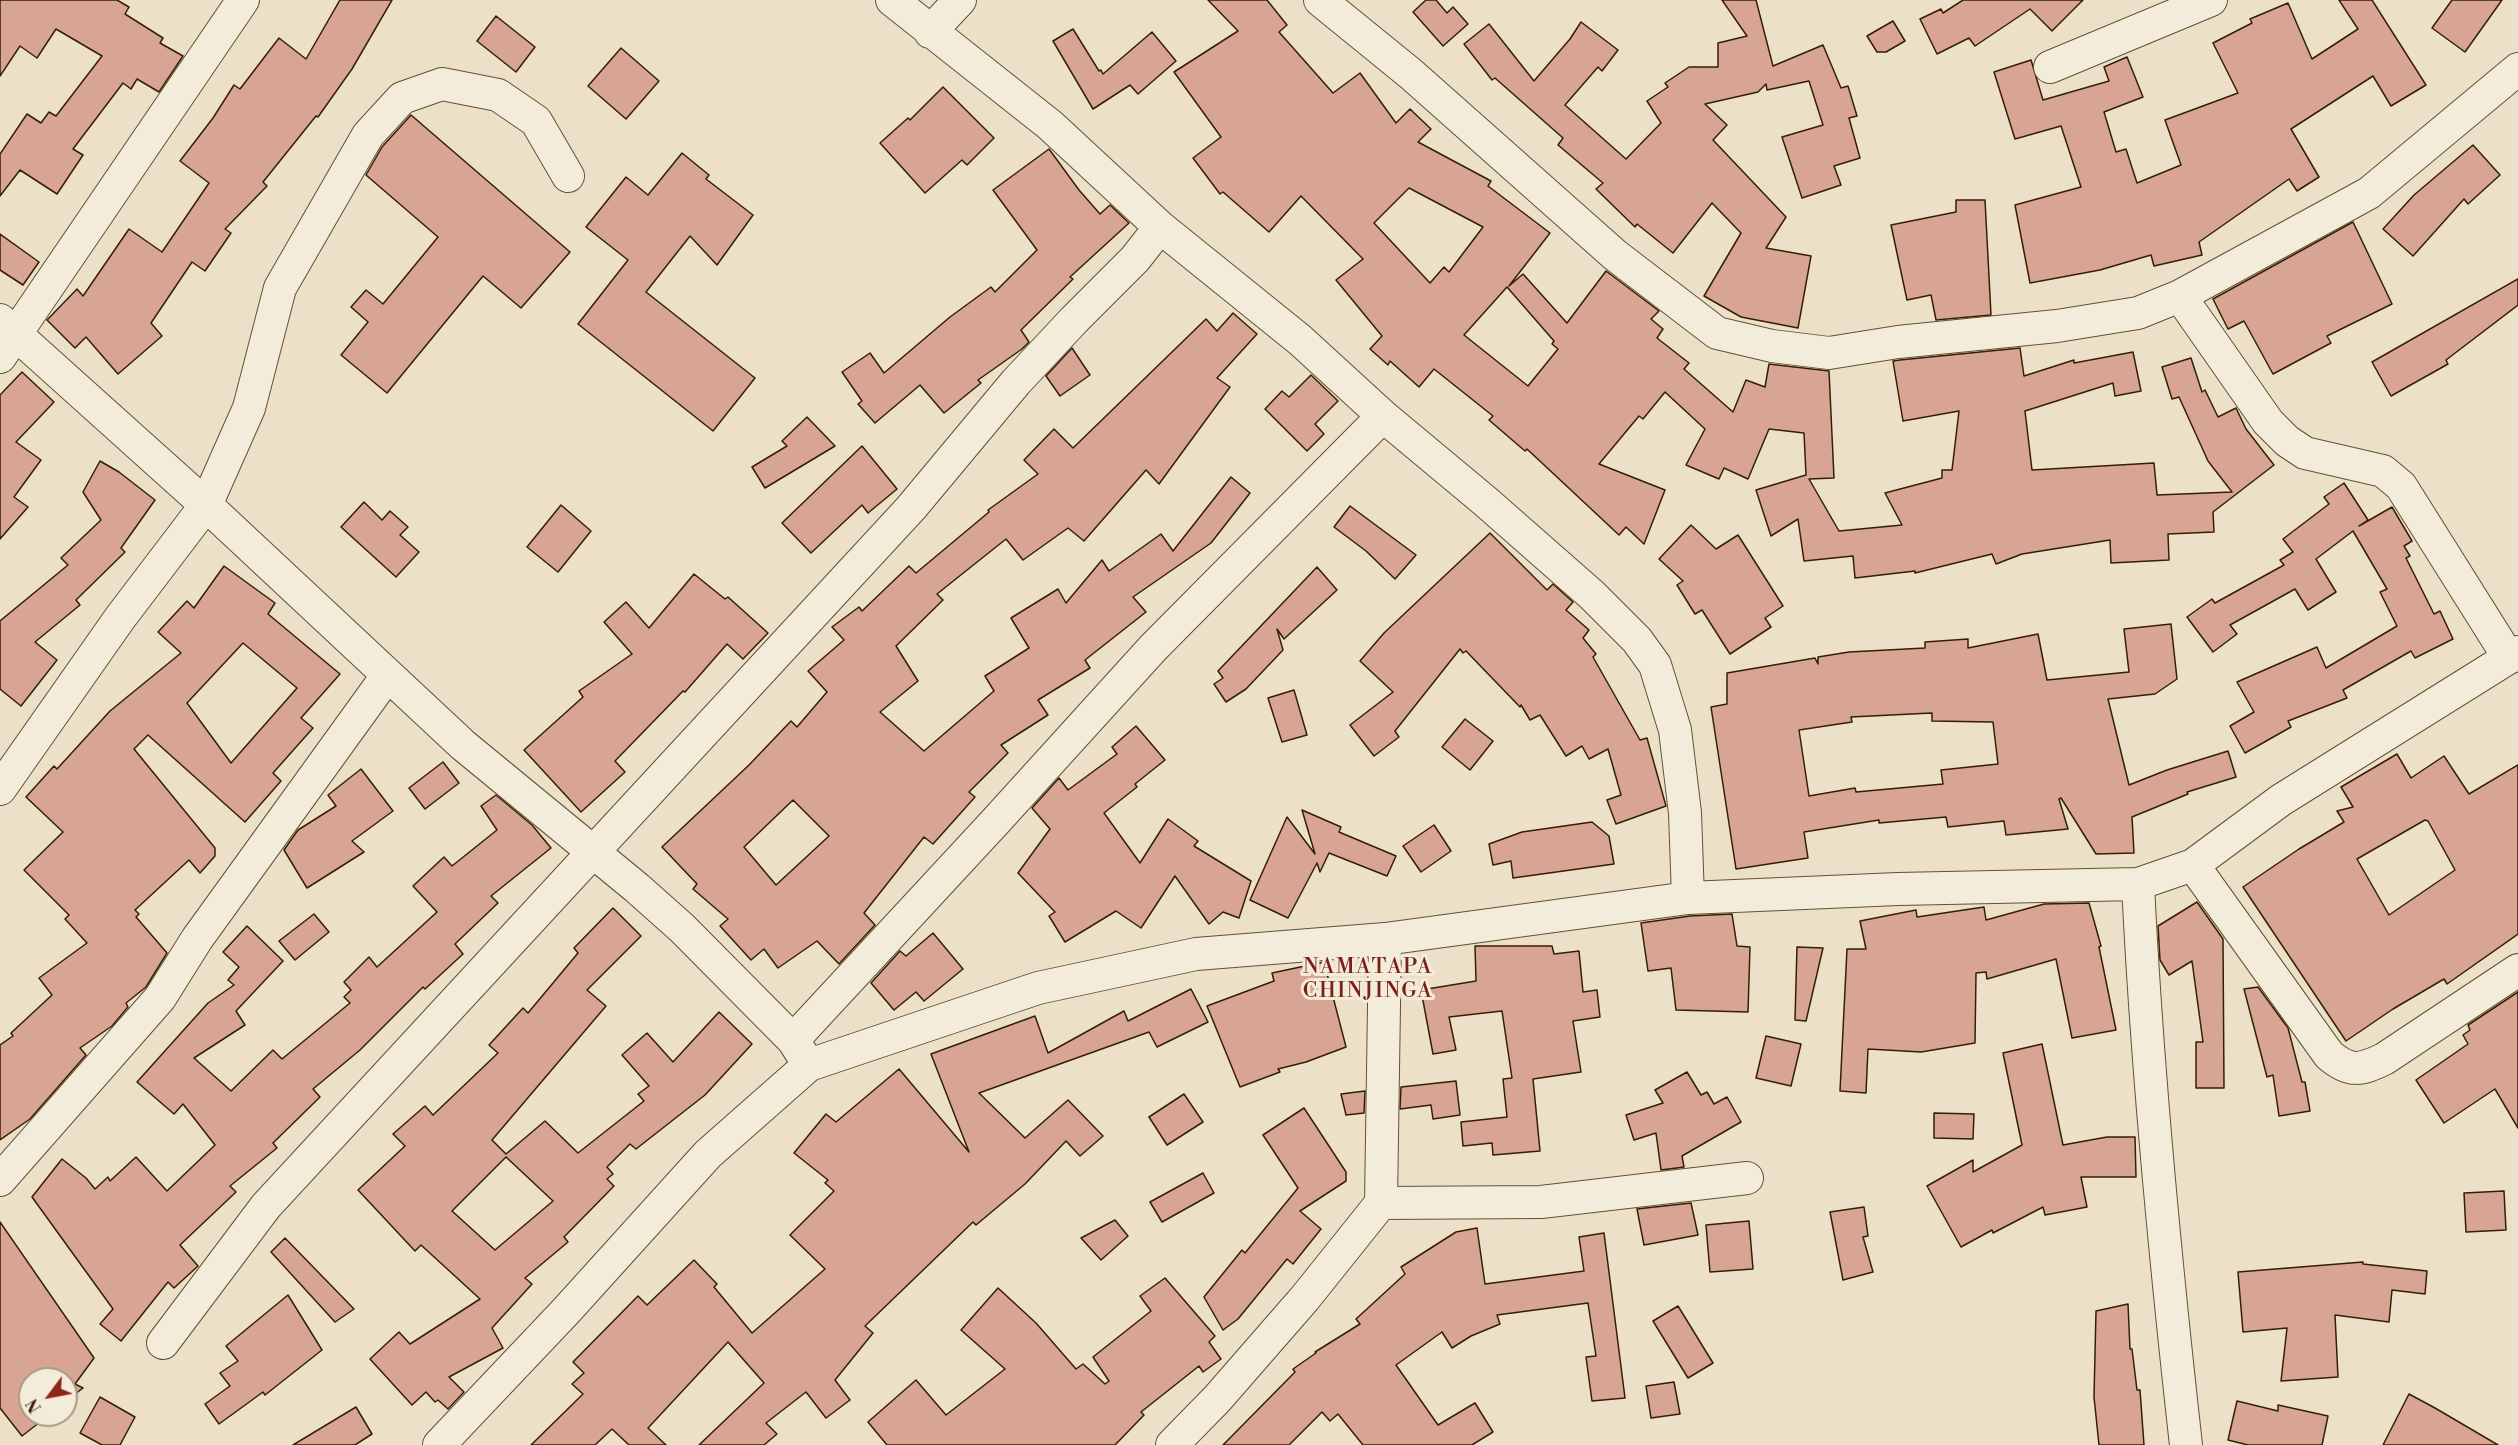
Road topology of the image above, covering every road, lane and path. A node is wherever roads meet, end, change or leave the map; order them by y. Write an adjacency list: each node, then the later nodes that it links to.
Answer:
1 (243, 0): 12 (street)
2 (892, 0): 6 (street)
3 (960, 0): 6 (street)
4 (1320, 0): 11 (street)
5 (2211, 0): 7 (street)
6 (930, 32): 10 (street)
7 (2050, 67)
8 (2518, 69): 11 (street)
9 (568, 176): 14 (street)
10 (1160, 227): 13 (street); 18 (street)
11 (2180, 296): 15 (street)
12 (5, 337): 14 (street)
13 (1383, 416): 21 (street); 24 (street)
14 (206, 505): 16 (street); 17 (street)
15 (2513, 655): 19 (street)
16 (387, 676): 18 (street); 26 (street)
17 (0, 789)
18 (593, 851): 24 (street); 28 (street)
19 (2193, 865): 20 (street); 23 (street)
20 (2138, 884): 21 (street); 31 (street)
21 (1688, 898): 22 (street)
22 (1384, 939): 24 (street); 27 (street)
23 (2518, 970)
24 (801, 1052): 29 (street)
25 (1747, 1178): 27 (street)
26 (0, 1180)
27 (1381, 1203): 30 (street)
28 (163, 1343)
29 (439, 1445)
30 (1172, 1445)
31 (2186, 1445)

